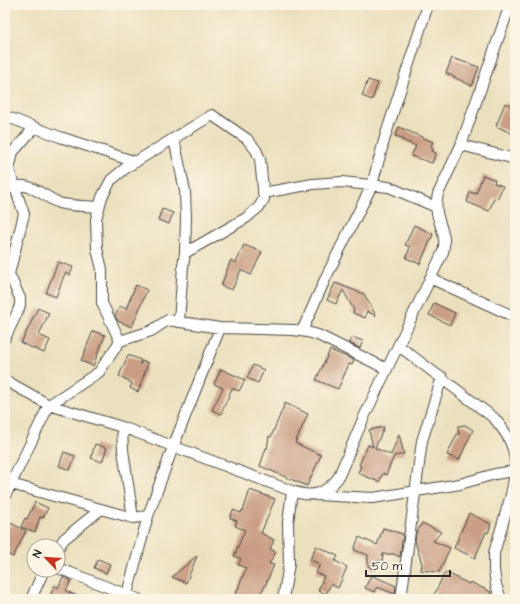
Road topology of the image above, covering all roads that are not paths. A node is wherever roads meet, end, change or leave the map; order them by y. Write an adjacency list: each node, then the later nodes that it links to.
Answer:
1 (428, 5): 9 (street)
2 (510, 5): 6 (street)
3 (5, 116): 4 (street)
4 (34, 128): 8 (street); 10 (street)
5 (174, 139): 8 (street); 11 (street); 14 (street)
6 (461, 145): 7 (street); 13 (street)
7 (515, 159)
8 (136, 162): 12 (street)
9 (372, 185): 11 (street); 13 (street); 20 (street)
10 (10, 188): 12 (street); 15 (street)
11 (263, 193): 14 (street)
12 (99, 207): 22 (street)
13 (436, 207): 16 (street)
14 (185, 253): 18 (street)
15 (8, 264): 21 (street)
16 (430, 278): 17 (street); 23 (street)
17 (515, 317)
18 (179, 322): 19 (street); 22 (street)
19 (220, 328): 20 (street); 29 (street)
20 (302, 331): 24 (street)
21 (5, 338)
22 (120, 341): 27 (street)
23 (399, 346): 24 (street); 25 (street)
24 (388, 369): 36 (street)
25 (442, 377): 30 (street); 35 (street)
26 (5, 380): 27 (street)
27 (49, 405): 28 (street); 33 (street)
28 (122, 428): 29 (street); 40 (street)
29 (173, 447): 34 (street); 39 (street)
30 (515, 462)
31 (515, 471): 35 (street)
32 (515, 474): 49 (street)
33 (11, 484): 37 (street); 38 (street)
34 (292, 492): 36 (street); 47 (street)
35 (416, 492): 36 (street); 48 (street)
36 (312, 495)
37 (5, 496)
38 (101, 509): 40 (street); 41 (street)
39 (148, 516): 40 (street); 44 (street)
40 (133, 518)
41 (65, 538)
42 (66, 571): 44 (street)
43 (40, 578): 45 (street)
44 (127, 594): 46 (street)
45 (31, 599)
46 (138, 599)
47 (283, 599)
48 (401, 599)
49 (501, 599)

